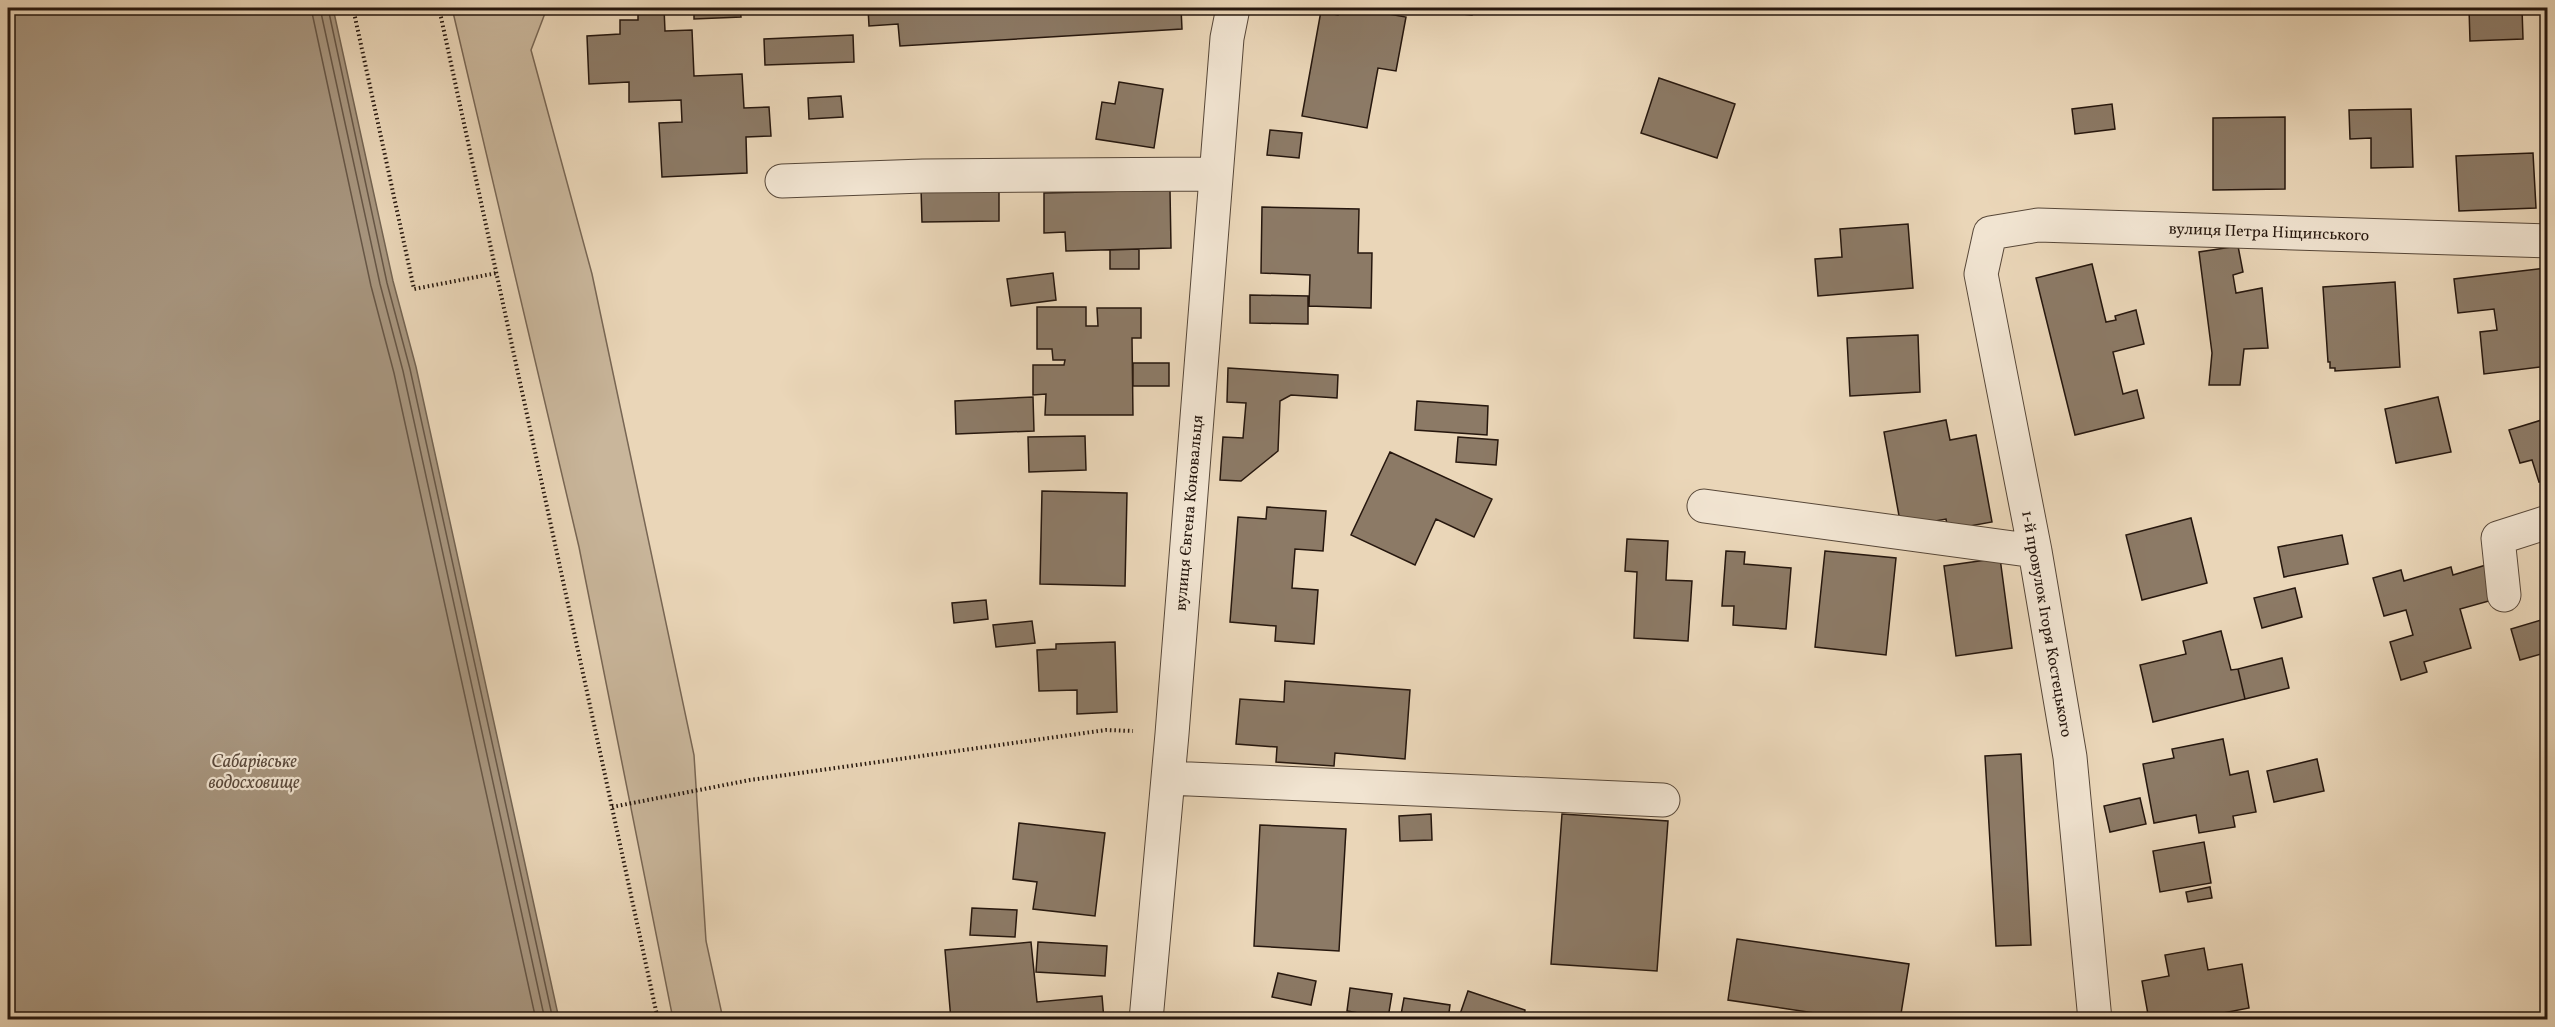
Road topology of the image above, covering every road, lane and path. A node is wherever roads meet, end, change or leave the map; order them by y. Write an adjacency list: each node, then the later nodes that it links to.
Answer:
1 (353, 8): 8 (path)
2 (440, 8): 8 (path)
3 (1233, 8): 4 (street, вулиця Євгена Коновальця)
4 (1216, 174): 5 (street); 13 (street, вулиця Євгена Коновальця)
5 (782, 181)
6 (1990, 233): 7 (street, вулиця Петра Ніщинського); 11 (street, 1-й провулок Ігоря Костецького)
7 (2547, 242)
8 (497, 273): 16 (path)
9 (1704, 506): 11 (street)
10 (2547, 522): 12 (street)
11 (2035, 551): 19 (street, 1-й провулок Ігоря Костецького)
12 (2504, 595)
13 (1172, 734): 14 (street, вулиця Євгена Коновальця); 16 (path)
14 (1168, 778): 15 (street); 18 (street, вулиця Євгена Коновальця)
15 (1663, 800)
16 (612, 807): 17 (path)
17 (658, 1020)
18 (1146, 1020)
19 (2095, 1020)

